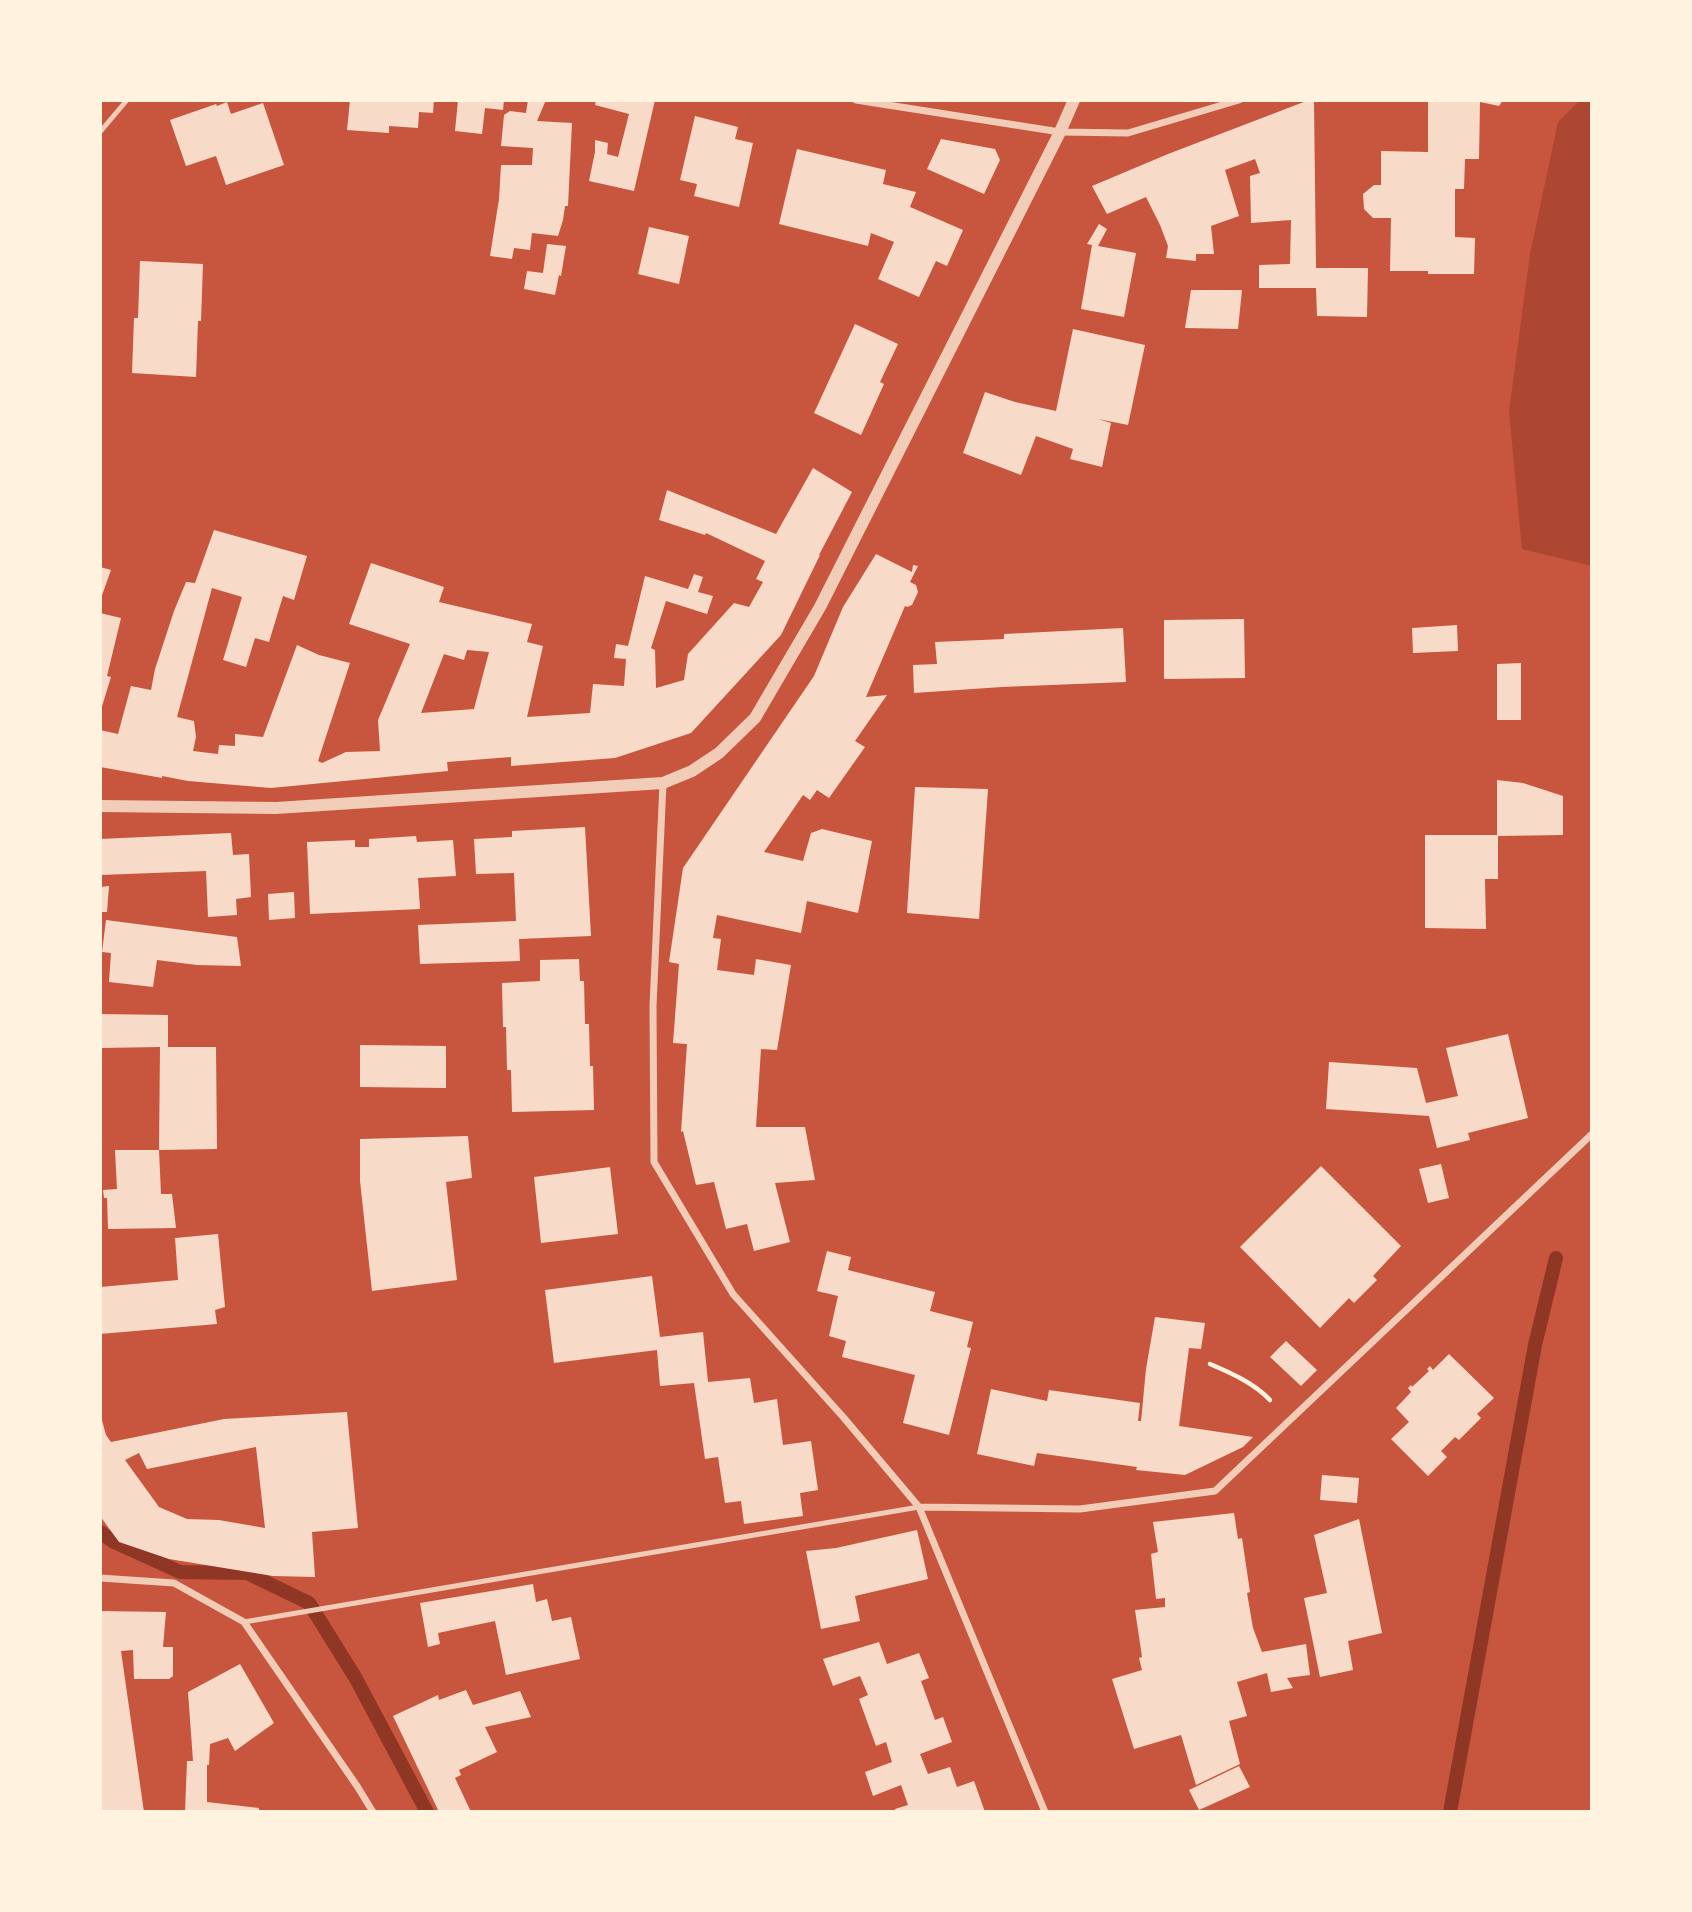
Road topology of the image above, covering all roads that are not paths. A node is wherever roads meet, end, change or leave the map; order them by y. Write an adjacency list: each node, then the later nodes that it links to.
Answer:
1 (127, 100): 5 (lane)
2 (856, 100): 6 (street)
3 (1074, 100): 6 (street)
4 (1239, 100): 6 (street)
5 (100, 132)
6 (1060, 132): 7 (street)
7 (663, 783): 8 (street); 10 (street)
8 (100, 806)
9 (1592, 1133): 10 (street)
10 (919, 1507): 12 (lane); 14 (street)
11 (100, 1578): 12 (street)
12 (244, 1622): 13 (street)
13 (373, 1812)
14 (1045, 1812)

